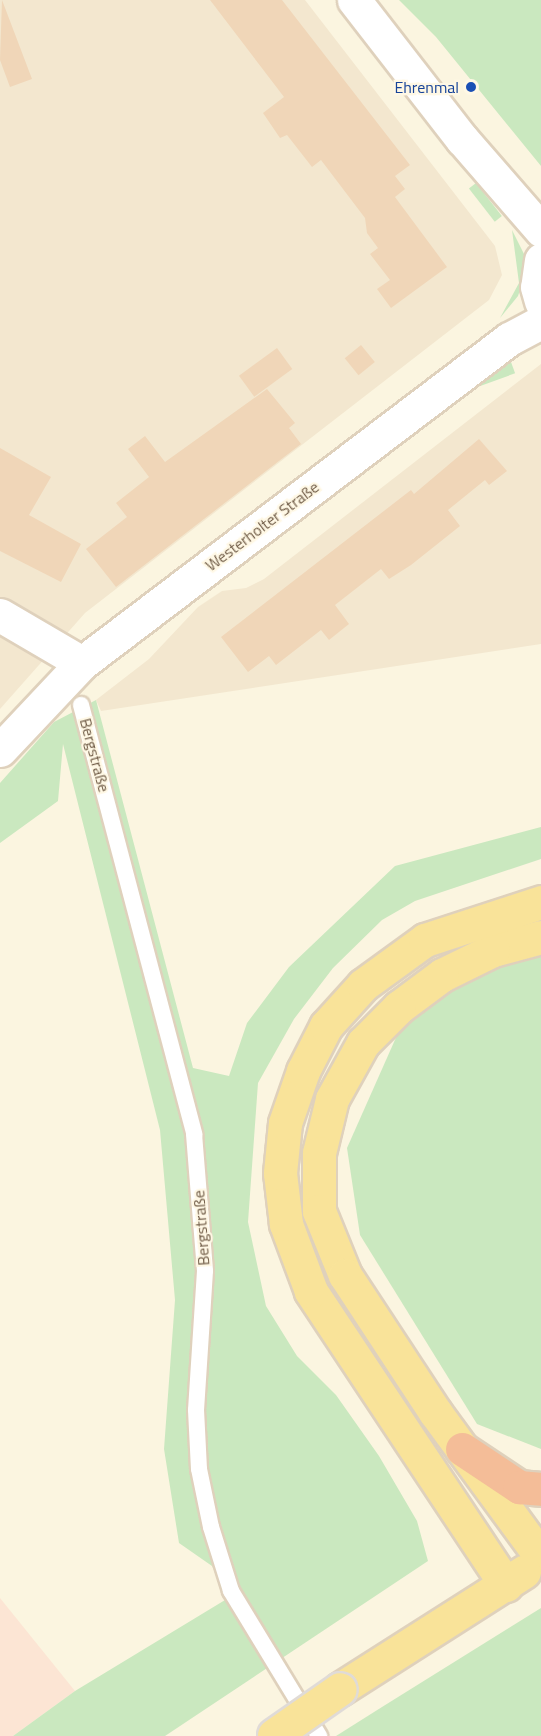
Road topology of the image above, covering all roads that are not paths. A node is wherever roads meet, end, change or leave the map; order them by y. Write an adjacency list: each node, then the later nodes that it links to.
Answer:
1 (354, 0): 2 (street)
2 (541, 230)
3 (541, 260): 4 (street)
4 (541, 301)
5 (541, 322): 7 (street, Westerholter Straße)
6 (0, 615): 7 (street)
7 (82, 663): 9 (street, Westerholter Straße)
8 (81, 705): 17 (lane, Bergstraße)
9 (0, 750)
10 (541, 902): 15 (main road)
11 (541, 937): 12 (main road)
12 (462, 1449): 13 (highway); 14 (main road)
13 (541, 1489)
14 (541, 1558): 15 (main road)
15 (506, 1585): 16 (main road, bridge)
16 (273, 1735)
17 (319, 1736)

